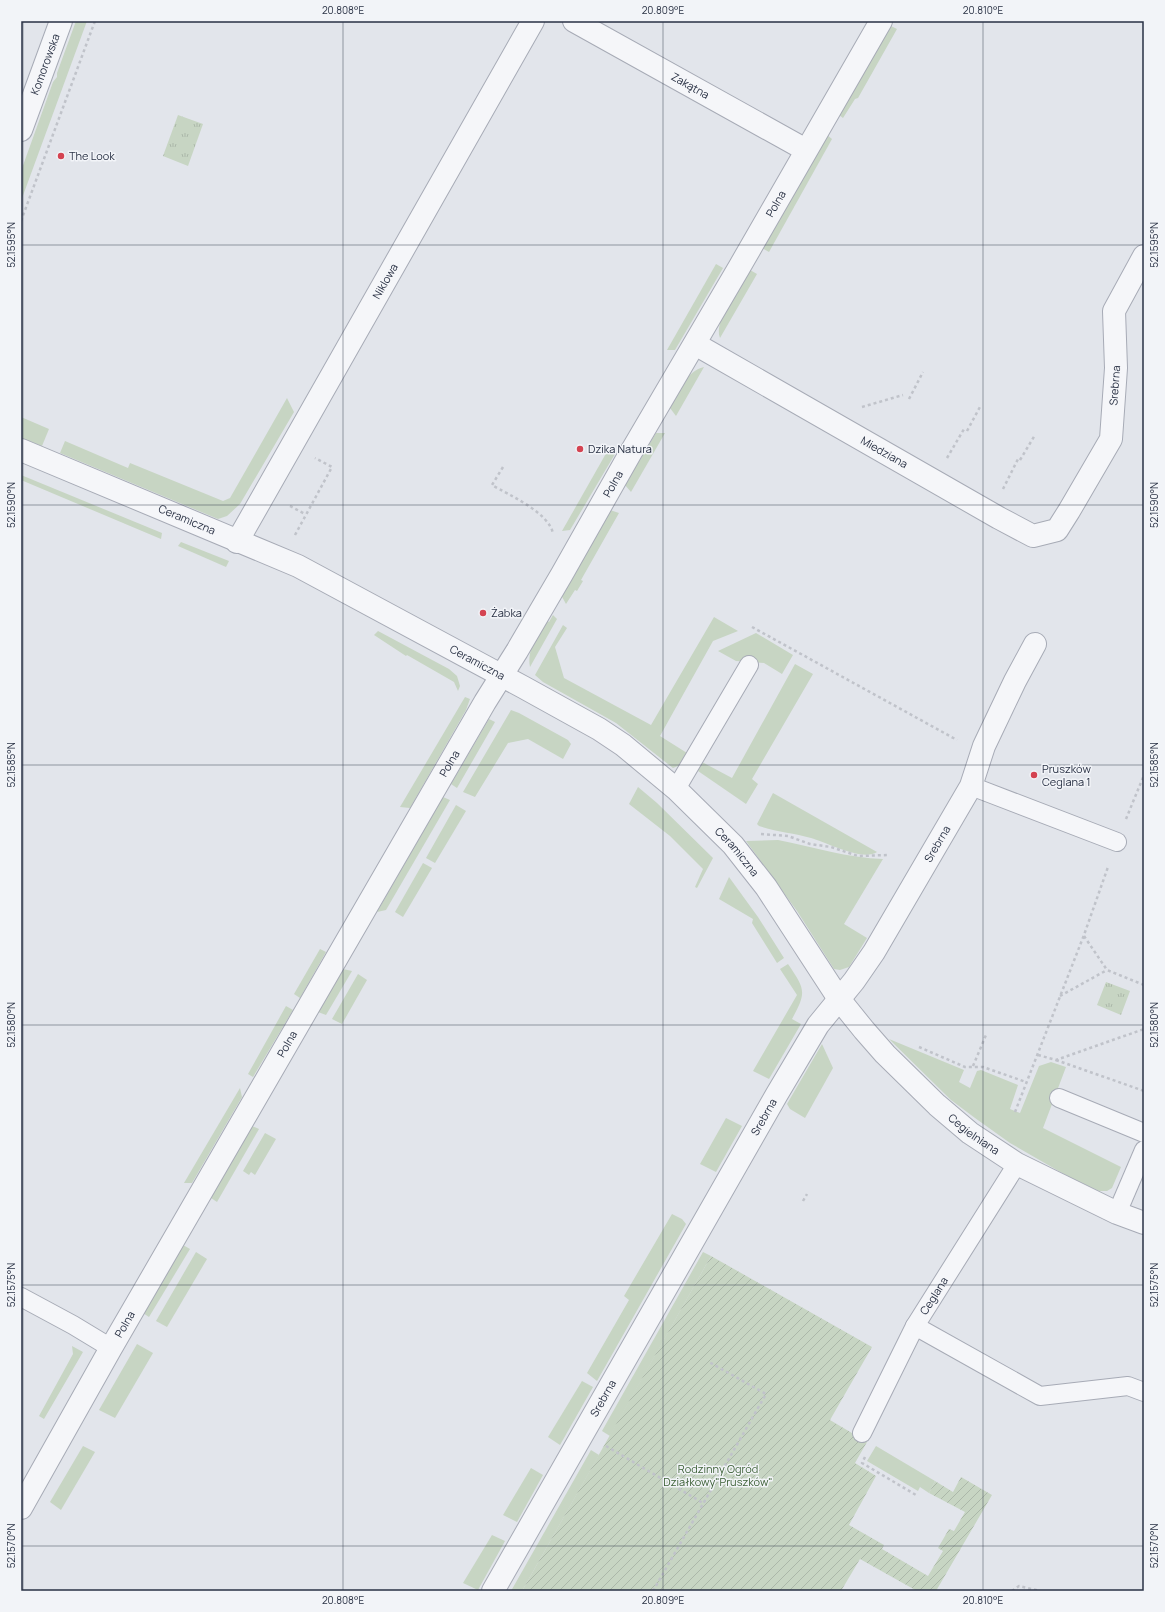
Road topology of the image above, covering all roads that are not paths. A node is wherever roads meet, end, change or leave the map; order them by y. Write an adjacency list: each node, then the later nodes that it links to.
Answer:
1 (61, 21): 5 (street, Komorowska)
2 (533, 21): 11 (street, Niklowa)
3 (574, 21): 6 (street, Zakątna)
4 (881, 21): 6 (street, Polna)
5 (23, 116)
6 (806, 150): 8 (street, Polna)
7 (1144, 256): 10 (street, Srebrna)
8 (695, 344): 10 (street, Miedziana); 14 (street, Polna)
9 (21, 450): 11 (street, Ceramiczna)
10 (1069, 511)
11 (236, 542): 14 (street, Ceramiczna)
12 (1035, 644): 15 (street, Srebrna)
13 (749, 665): 16 (lane)
14 (501, 676): 16 (street, Ceramiczna); 27 (street, Polna)
15 (971, 786): 17 (lane); 18 (street, Srebrna)
16 (676, 789): 18 (street, Ceramiczna)
17 (1117, 842)
18 (839, 999): 22 (street, Cegielniana); 31 (street, Srebrna)
19 (1059, 1098): 20 (lane)
20 (1144, 1133)
21 (1144, 1150): 23 (lane)
22 (1017, 1164): 23 (street, Cegielniana); 26 (lane, Ceglana)
23 (1117, 1213): 24 (street, Cegielniana)
24 (1144, 1223)
25 (21, 1297): 27 (lane)
26 (915, 1326): 28 (lane); 29 (lane, Ceglana)
27 (111, 1348): 30 (street, Polna)
28 (1144, 1392)
29 (862, 1433)
30 (21, 1508)
31 (493, 1591)

